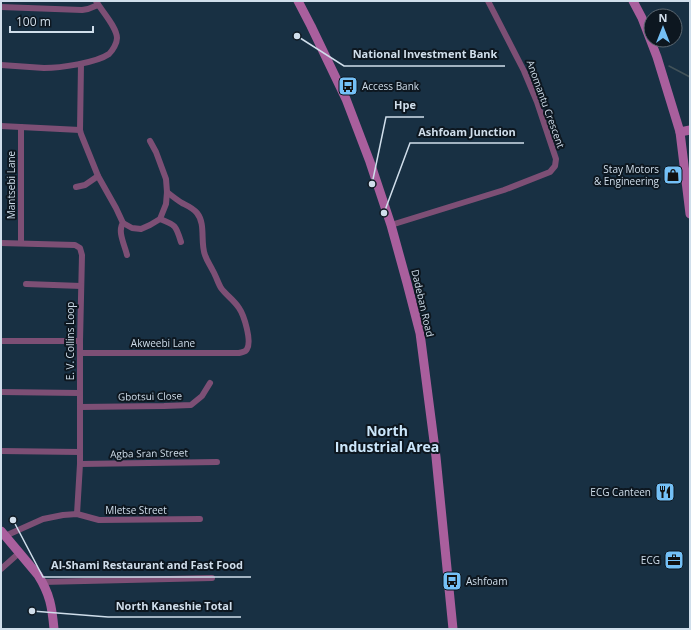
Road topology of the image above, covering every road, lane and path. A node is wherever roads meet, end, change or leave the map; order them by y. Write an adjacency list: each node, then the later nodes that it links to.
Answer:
1 (298, 1): 20 (street, Dadeban Road)
2 (488, 1): 20 (street, Anomantu Crescent)
3 (633, 1): 12 (street)
4 (97, 3): 5 (street); 6 (street)
5 (1, 7)
6 (81, 64): 7 (street); 10 (street)
7 (1, 65)
8 (1, 126): 9 (street)
9 (21, 127): 10 (street); 23 (street, Mantsebi Lane)
10 (80, 130): 14 (street)
11 (690, 130): 12 (street)
12 (680, 132): 17 (street)
13 (150, 141): 16 (street)
14 (98, 176): 15 (street); 19 (street)
15 (76, 187)
16 (167, 192): 18 (street); 29 (street, Akweebi Lane)
17 (690, 214)
18 (160, 219): 19 (street); 21 (street)
19 (123, 223): 24 (street)
20 (391, 225): 46 (street, Dadeban Road)
21 (181, 242)
22 (1, 243): 23 (street, E. V. Collins Loop)
23 (21, 243): 26 (street, E. V. Collins Loop)
24 (127, 255)
25 (26, 284): 26 (street)
26 (81, 286): 28 (street, E. V. Collins Loop)
27 (1, 341): 28 (street)
28 (80, 341): 29 (street, E. V. Collins Loop)
29 (80, 353): 32 (street, E. V. Collins Loop)
30 (210, 383): 33 (street, Gbotsui Close)
31 (1, 392): 32 (street)
32 (80, 393): 33 (street, E. V. Collins Loop)
33 (80, 407): 35 (street, E. V. Collins Loop)
34 (1, 451): 35 (street)
35 (80, 452): 37 (street, E. V. Collins Loop)
36 (217, 462): 37 (street, Agba Sran Street)
37 (80, 464): 38 (street, E. V. Collins Loop)
38 (77, 514): 39 (street, Mletse Street); 40 (street, Mletse Street)
39 (200, 519)
40 (3, 534): 41 (street)
41 (19, 553): 42 (street); 44 (street)
42 (1, 569)
43 (212, 578): 44 (street)
44 (42, 582): 45 (street)
45 (54, 629)
46 (453, 629)

